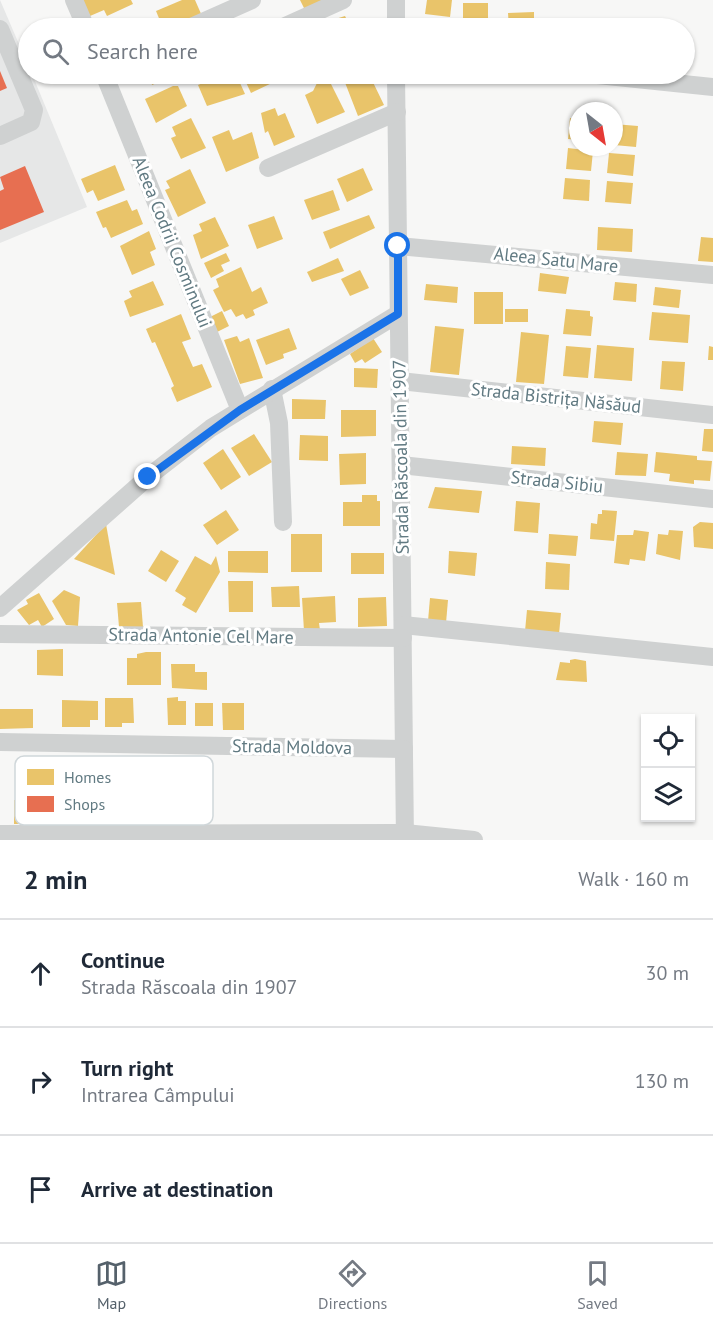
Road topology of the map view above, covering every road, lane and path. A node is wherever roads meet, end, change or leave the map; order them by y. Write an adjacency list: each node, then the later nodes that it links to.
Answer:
1 (74, 0): 5 (street)
2 (252, 0): 6 (street)
3 (343, 0): 7 (street)
4 (396, 0): 8 (street)
5 (82, 18)
6 (212, 18)
7 (303, 18)
8 (396, 18)
9 (0, 29): 10 (street)
10 (18, 72)
11 (23, 84): 17 (street)
12 (108, 84): 24 (street, Aleea Codrii Cosminului)
13 (396, 84): 16 (street, Strada Răscoala din 1907)
14 (684, 84): 15 (street)
15 (713, 87)
16 (397, 112): 18 (street); 19 (street, Strada Răscoala din 1907)
17 (0, 136)
18 (267, 168)
19 (398, 246): 20 (street, Aleea Satu Mare); 21 (street, Strada Răscoala din 1907)
20 (713, 275)
21 (398, 314): 22 (street, Strada Răscoala din 1907); 23 (street)
22 (400, 381): 25 (street, Strada Bistrița Năsăud); 26 (street, Strada Răscoala din 1907)
23 (272, 389): 24 (street); 28 (street)
24 (240, 410): 29 (street)
25 (713, 415)
26 (401, 465): 27 (street, Strada Sibiu); 30 (street, Strada Răscoala din 1907)
27 (713, 498)
28 (283, 522)
29 (0, 608)
30 (403, 632): 31 (street, Strada Antonie Cel Mare); 32 (street, Strada Antonie Cel Mare); 34 (street, Strada Răscoala din 1907)
31 (0, 634)
32 (713, 657)
33 (0, 742): 34 (street, Strada Moldova)
34 (404, 749): 36 (street, Strada Răscoala din 1907)
35 (0, 834): 36 (street)
36 (405, 837): 37 (street)
37 (474, 840)

